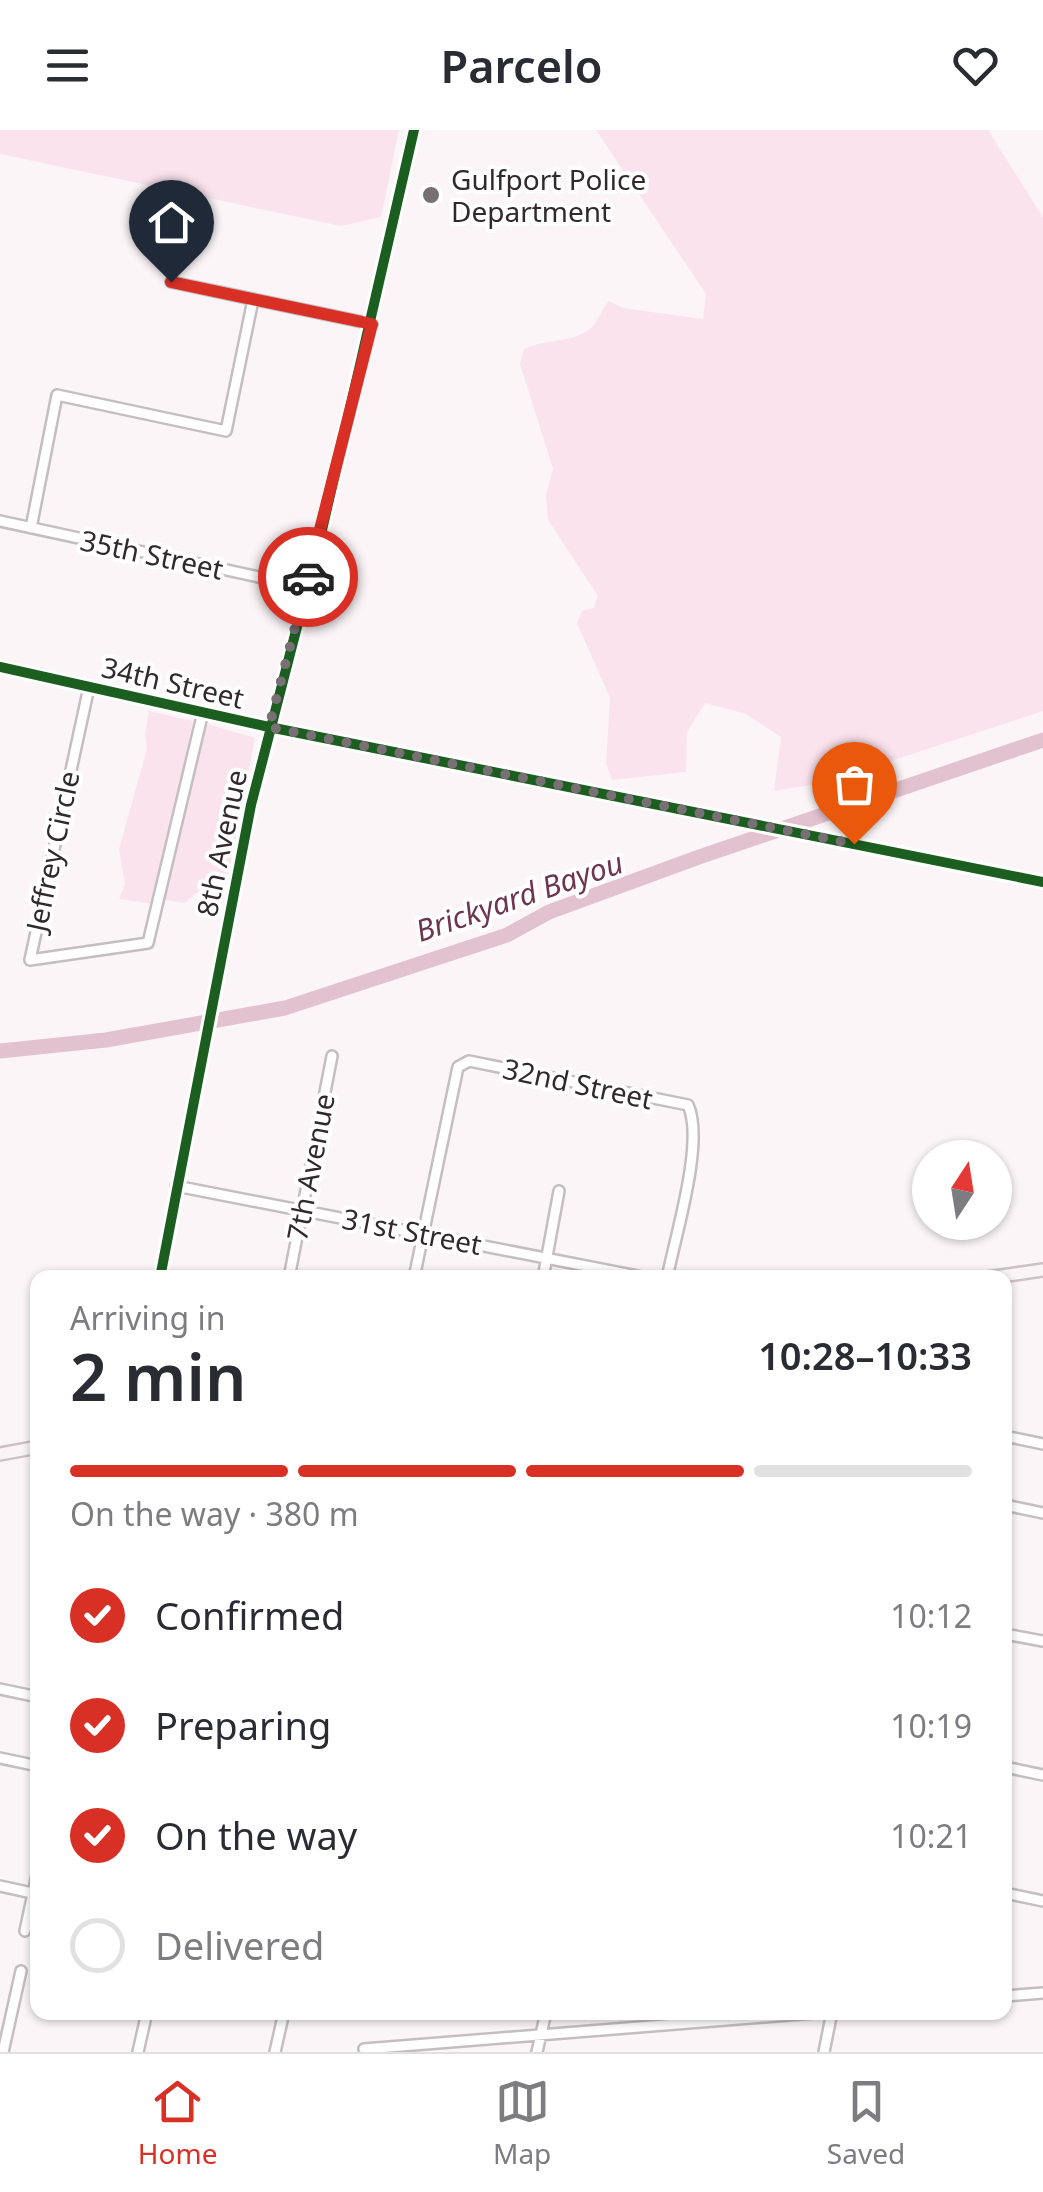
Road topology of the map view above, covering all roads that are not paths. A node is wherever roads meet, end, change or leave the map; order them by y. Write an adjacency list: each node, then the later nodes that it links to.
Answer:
1 (414, 130): 4 (street, 8th Avenue)
2 (171, 282): 3 (street)
3 (253, 300): 4 (street); 6 (street)
4 (372, 324): 7 (street, 8th Avenue)
5 (0, 522): 6 (street, 35th Street)
6 (31, 528): 7 (street, 35th Street)
7 (304, 587): 11 (street, 8th Avenue)
8 (0, 667): 9 (street, 34th Street)
9 (89, 687): 10 (street, 34th Street); 10 (street, Jeffrey Circle)
10 (202, 712): 11 (street, 34th Street)
11 (269, 727): 12 (street, 34th Street); 14 (street, 8th Avenue)
12 (1043, 882)
13 (332, 1056): 16 (street, 7th Avenue)
14 (176, 1186): 16 (street, 31st Street); 19 (street, 8th Avenue)
15 (559, 1191): 18 (street)
16 (302, 1210): 17 (street, 31st Street); 20 (street, 7th Avenue)
17 (424, 1232): 18 (street, 31st Street); 21 (street); 24 (street, 32nd Street)
18 (546, 1257): 22 (street); 23 (street, 31st Street)
19 (161, 1270)
20 (291, 1270)
21 (416, 1270)
22 (544, 1270)
23 (609, 1270)
24 (669, 1270)
25 (1043, 1270): 26 (main road)
26 (1012, 1274)
27 (1012, 1437): 28 (street)
28 (1043, 1444)
29 (30, 1448): 30 (main road)
30 (0, 1454)
31 (1012, 1507): 32 (street)
32 (1043, 1513)
33 (1012, 1635): 34 (street)
34 (1043, 1641)
35 (0, 1689): 36 (street)
36 (30, 1696)
37 (0, 1758): 38 (street)
38 (30, 1764)
39 (1012, 1768): 40 (street)
40 (1043, 1774)
41 (0, 1886): 42 (street)
42 (30, 1893)
43 (1012, 1894): 44 (street)
44 (1043, 1901)
45 (30, 1904): 46 (street)
46 (25, 1932)
47 (21, 1972): 57 (street)
48 (1043, 1993): 49 (street)
49 (1012, 1995)
50 (145, 2020): 58 (street)
51 (282, 2020): 59 (street)
52 (544, 2020): 55 (street)
53 (737, 2020): 55 (street)
54 (829, 2020): 61 (street)
55 (540, 2037): 56 (street); 60 (street)
56 (364, 2049)
57 (3, 2052)
58 (138, 2052)
59 (275, 2052)
60 (538, 2052)
61 (824, 2052)

